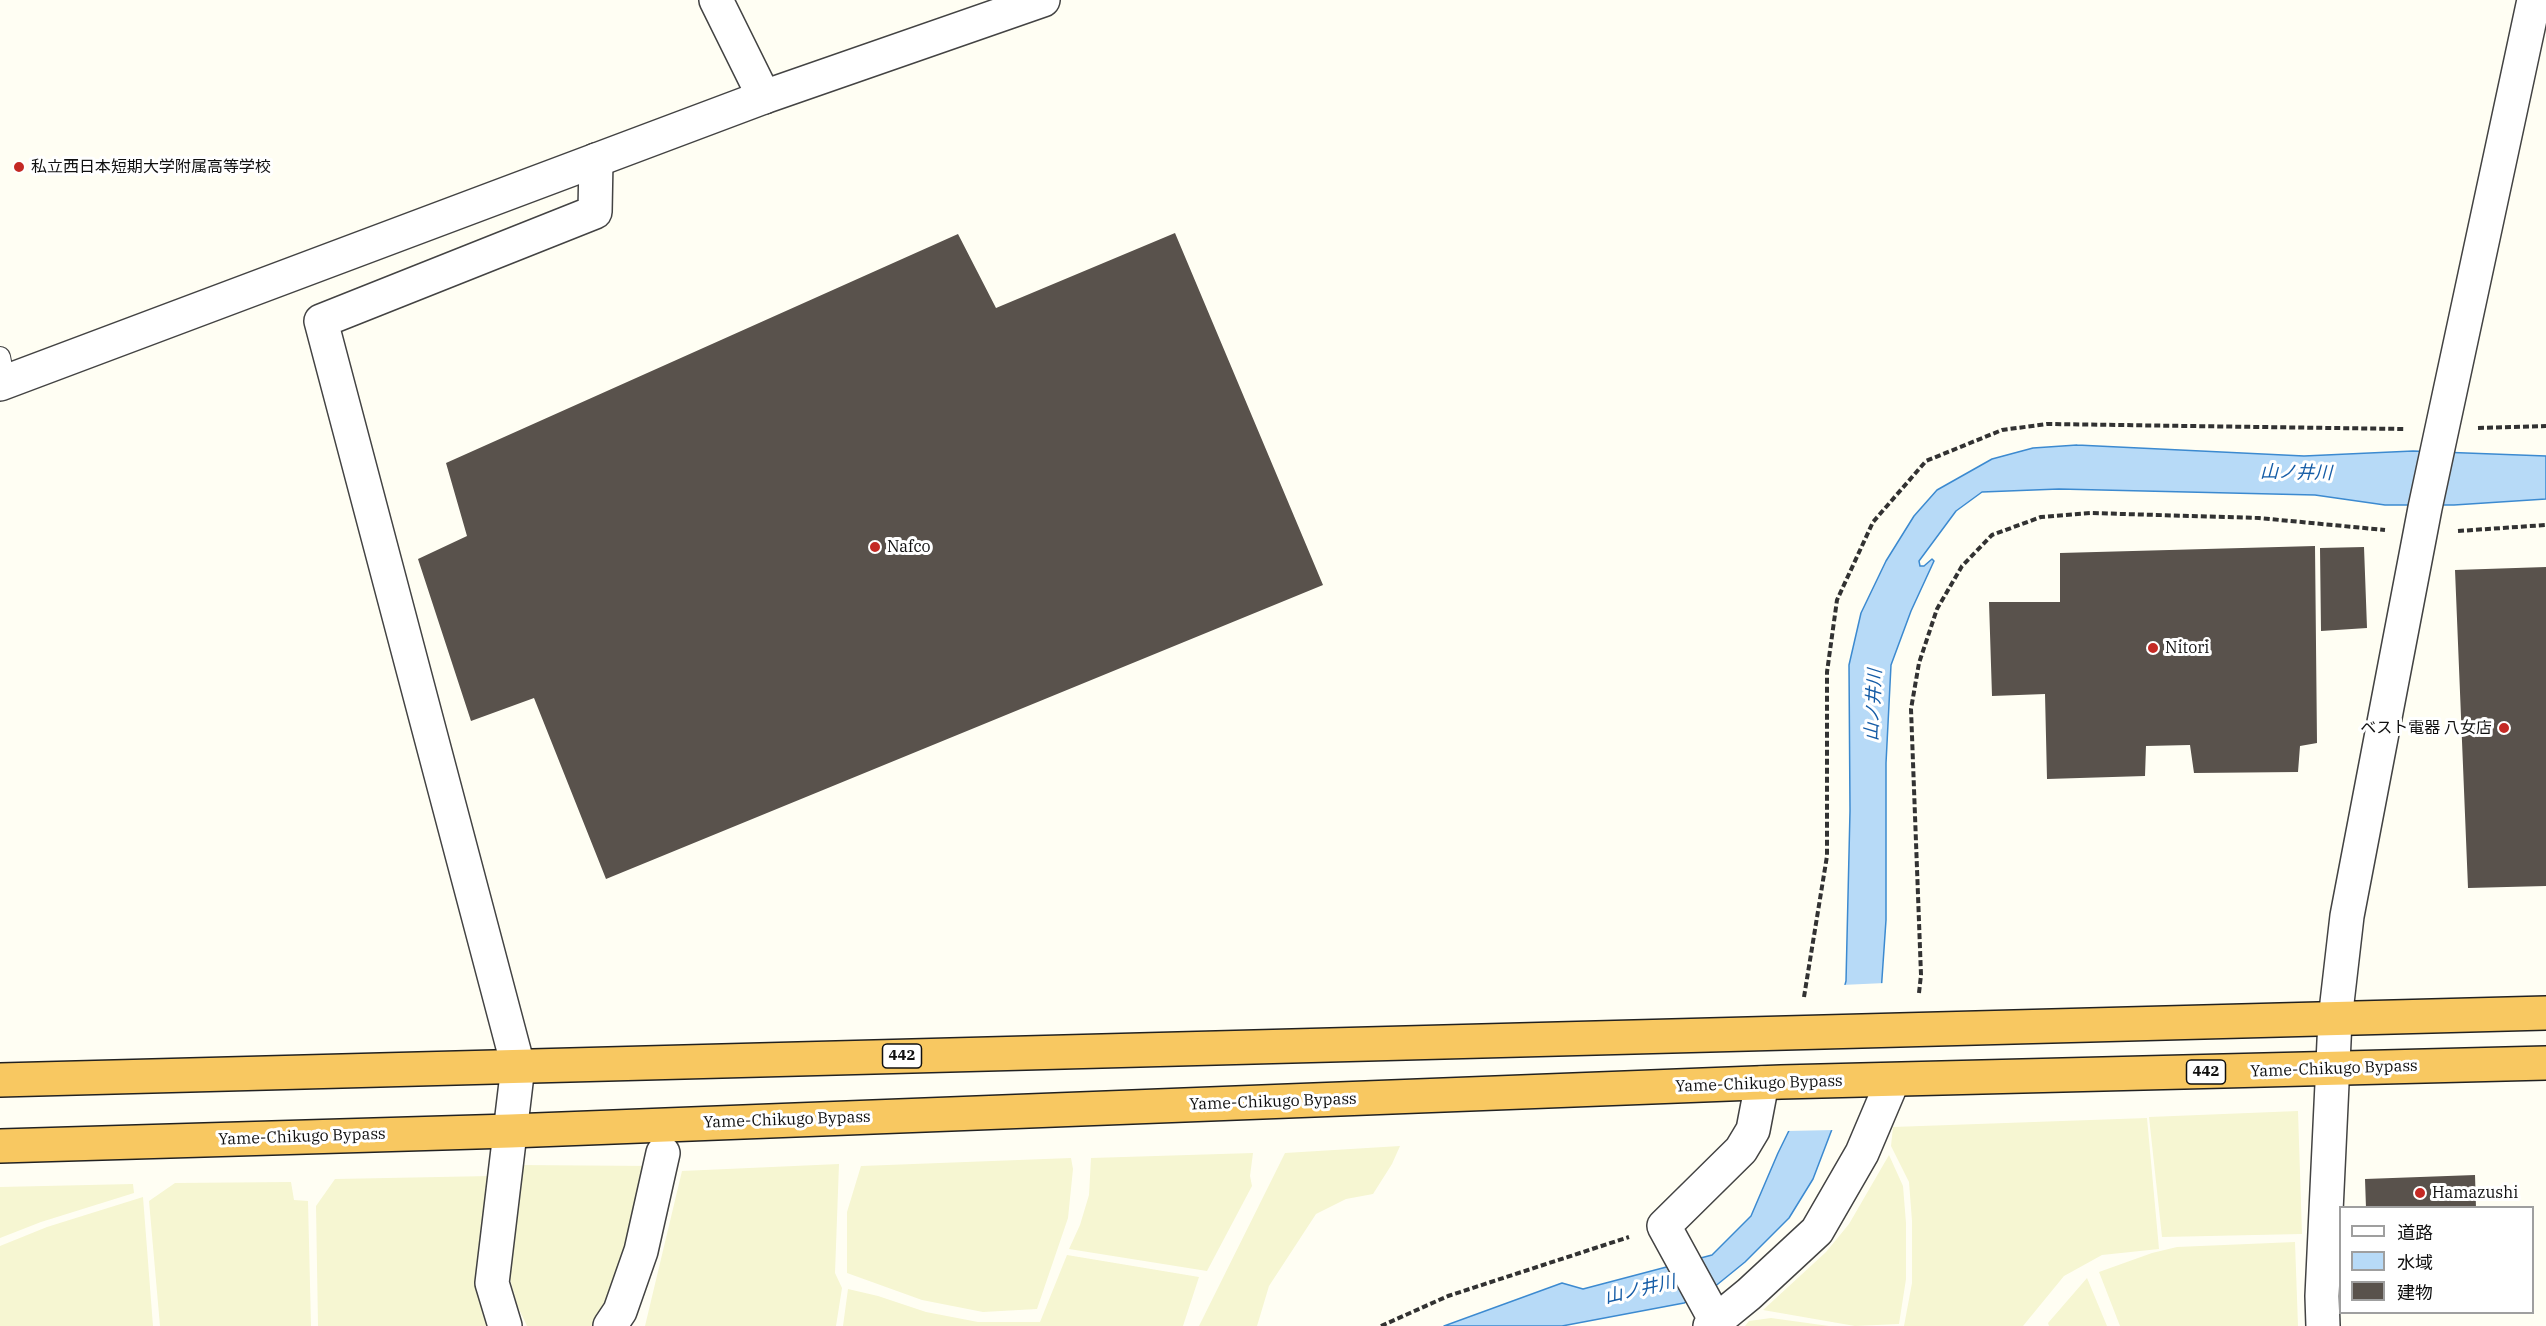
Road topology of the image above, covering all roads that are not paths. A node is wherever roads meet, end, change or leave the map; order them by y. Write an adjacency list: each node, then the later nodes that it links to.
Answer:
1 (716, 0): 4 (street)
2 (1043, 0): 4 (street)
3 (2534, 0): 8 (street)
4 (764, 97): 5 (street)
5 (596, 160): 6 (street); 10 (street)
6 (2, 374)
7 (2546, 1013): 8 (highway, 442)
8 (2335, 1020): 10 (highway, 442); 11 (street)
9 (2546, 1063): 11 (highway, Yame-Chikugo Bypass / 442)
10 (518, 1066): 12 (highway, 442); 15 (street)
11 (2333, 1069): 13 (highway, Yame-Chikugo Bypass / 442); 21 (street)
12 (0, 1080)
13 (1880, 1081): 14 (highway, Yame-Chikugo Bypass / 442); 18 (street)
14 (1771, 1083): 15 (highway, Yame-Chikugo Bypass / 442); 18 (street)
15 (510, 1131): 16 (highway, Yame-Chikugo Bypass / 442); 19 (street)
16 (0, 1146)
17 (663, 1153): 20 (street)
18 (1712, 1319)
19 (505, 1326)
20 (610, 1326)
21 (2323, 1326)

